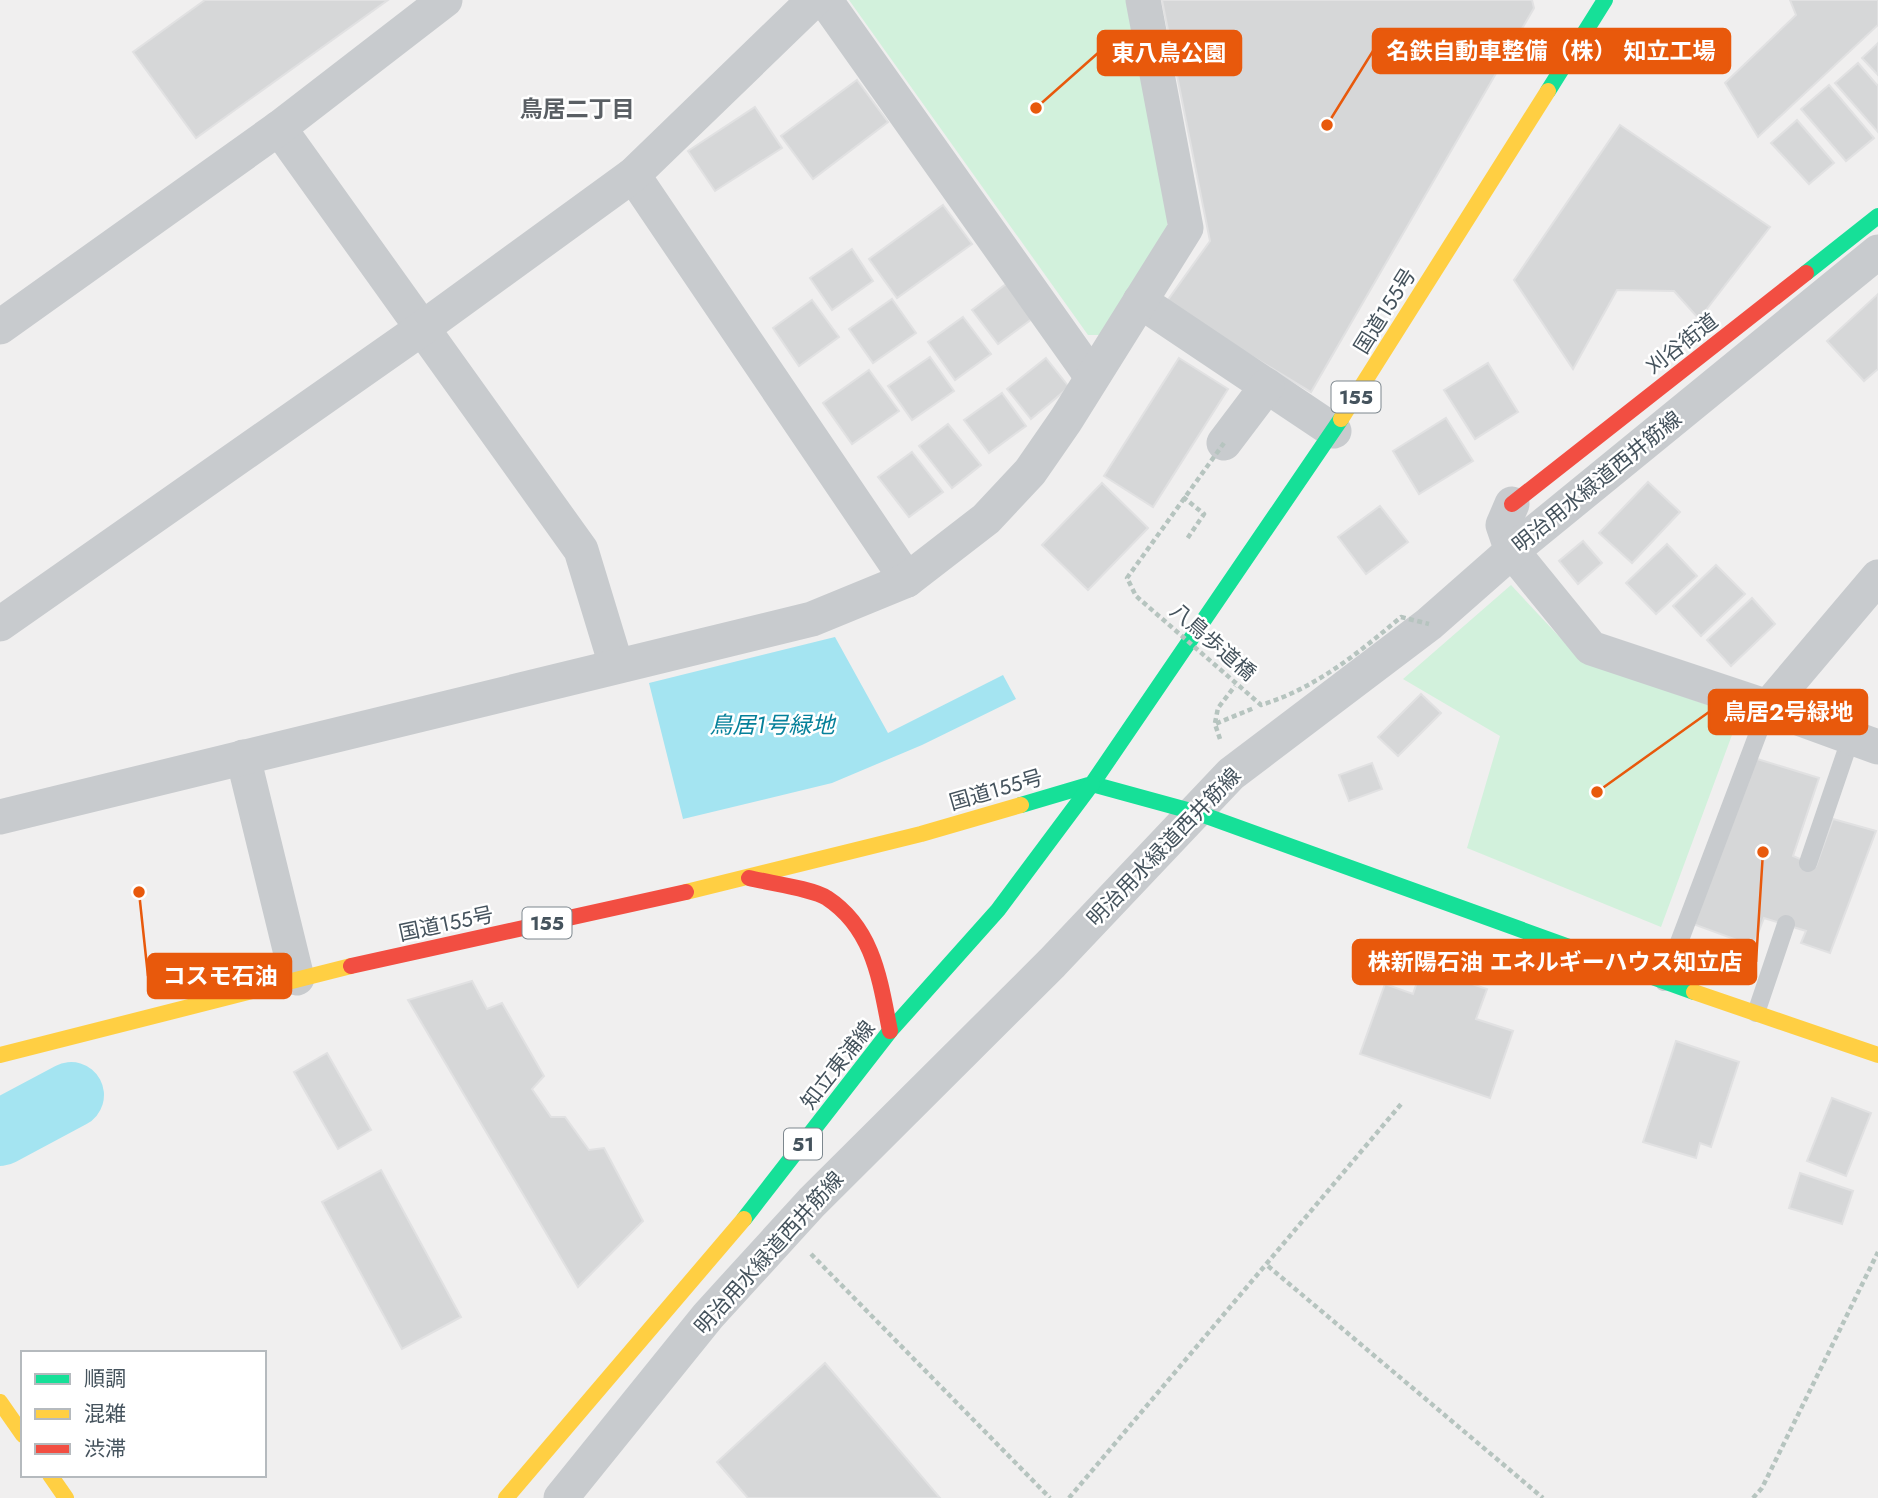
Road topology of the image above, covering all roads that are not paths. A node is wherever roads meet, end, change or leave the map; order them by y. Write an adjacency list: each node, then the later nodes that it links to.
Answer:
1 (445, 0): 6 (street)
2 (814, 0): 7 (street)
3 (825, 0): 13 (street)
4 (1143, 0): 10 (street)
5 (1605, 0): 15 (main road, 国道155号 / 155)
6 (279, 128): 11 (street); 12 (street)
7 (633, 175): 12 (street); 20 (street)
8 (1878, 216): 17 (main road, 刈谷街道)
9 (1878, 252): 18 (street, 明治用水緑道西井筋線)
10 (1140, 301): 13 (street); 14 (street)
11 (0, 327)
12 (424, 327): 21 (street); 22 (street)
13 (1092, 377): 20 (street)
14 (1267, 386): 15 (street); 16 (street)
15 (1334, 431): 26 (main road, 国道155号 / 155)
16 (1224, 443)
17 (1512, 504): 18 (street)
18 (1511, 551): 23 (street); 27 (street, 明治用水緑道西井筋線)
19 (1878, 576): 23 (street)
20 (907, 580): 22 (street)
21 (0, 624)
22 (616, 665): 25 (street)
23 (1768, 707): 24 (street); 33 (lane)
24 (1864, 742): 29 (lane)
25 (243, 757): 28 (street); 32 (street)
26 (1092, 784): 27 (main road); 30 (main road, 国道155号 / 155); 35 (main road, 知立東浦線 / 51)
27 (1198, 813): 33 (main road); 43 (street, 明治用水緑道西井筋線)
28 (0, 817)
29 (1808, 863)
30 (749, 878): 32 (main road, 国道155号 / 155); 35 (main road)
31 (1786, 925): 34 (lane)
32 (297, 978): 36 (main road, 国道155号 / 155)
33 (1664, 982): 34 (main road)
34 (1756, 1013): 37 (main road)
35 (890, 1031): 42 (main road, 知立東浦線 / 51)
36 (0, 1055)
37 (1878, 1055)
38 (0, 1402): 39 (main road)
39 (21, 1432)
40 (51, 1477): 41 (main road)
41 (66, 1498)
42 (506, 1498)
43 (561, 1498)

